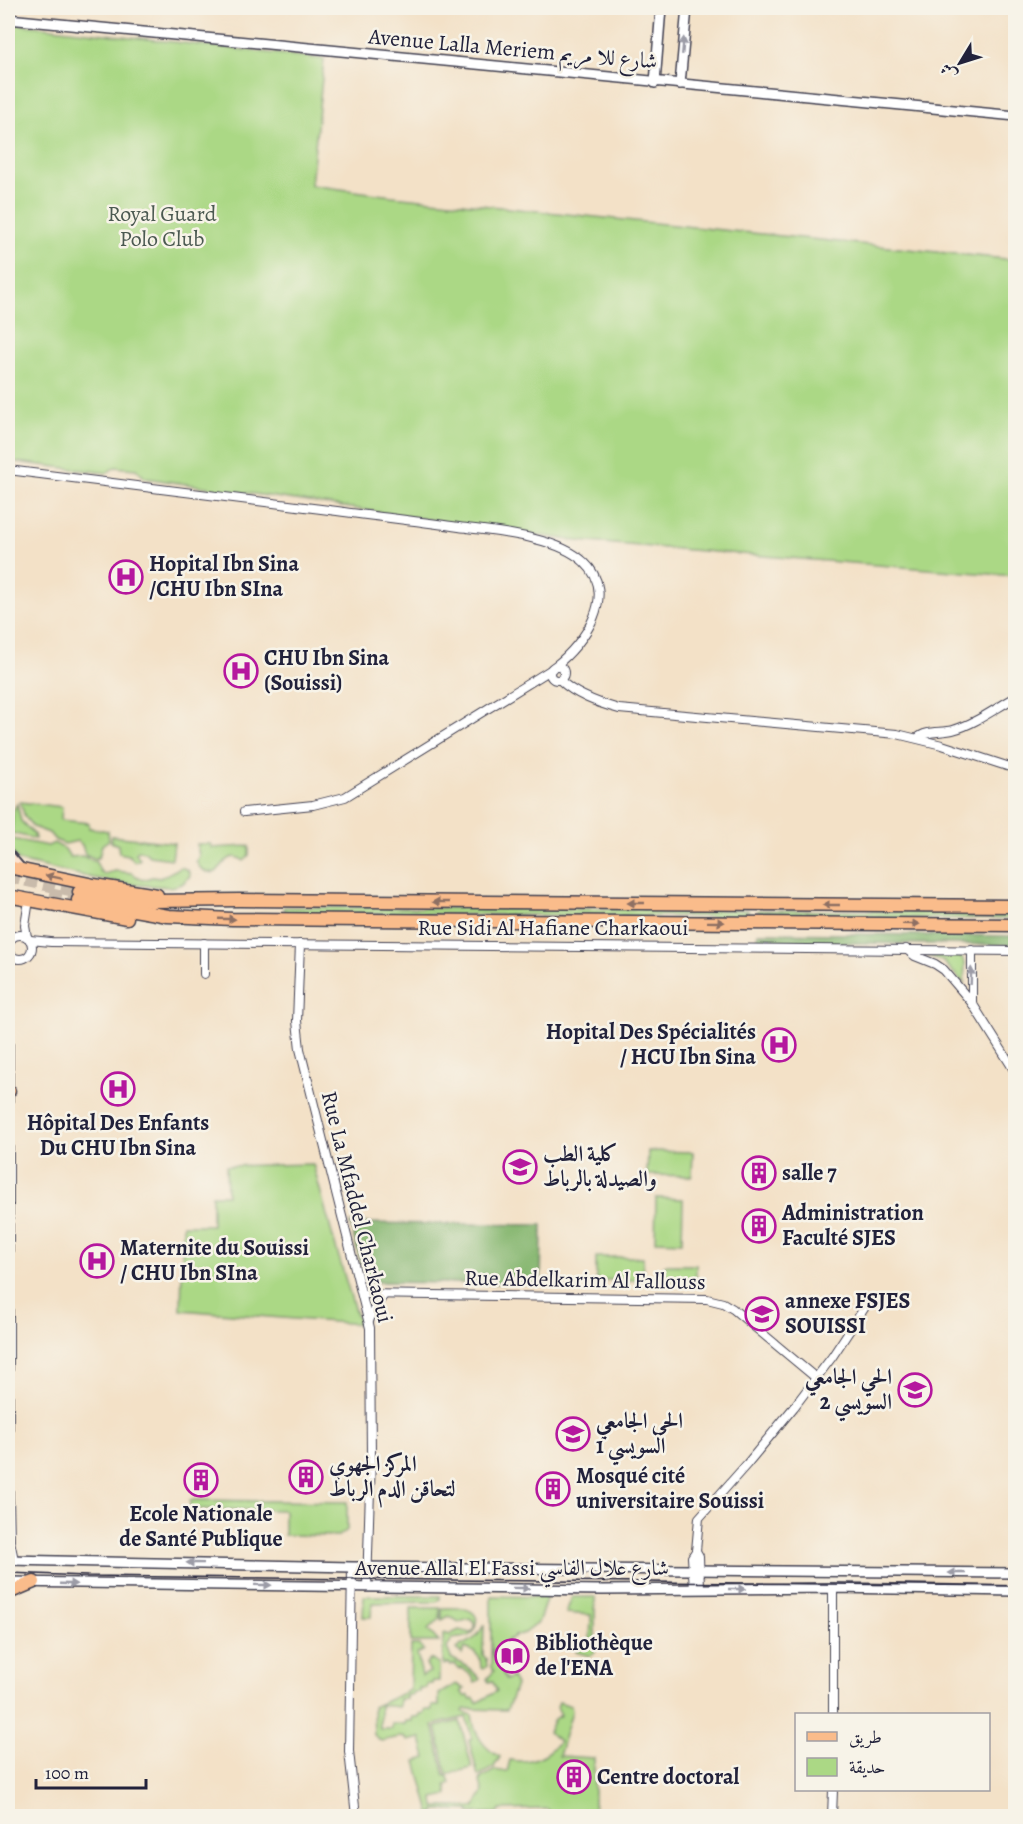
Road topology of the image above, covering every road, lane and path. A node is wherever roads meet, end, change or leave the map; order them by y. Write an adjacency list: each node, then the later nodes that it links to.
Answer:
1 (661, 8): 4 (street)
2 (687, 8): 5 (street, one-way to 2)
3 (8, 19): 4 (street, Avenue Lalla Meriem شارع للا مريم)
4 (655, 83): 5 (street, Avenue Lalla Meriem شارع للا مريم)
5 (680, 84): 6 (street, Avenue Lalla Meriem شارع للا مريم)
6 (1016, 116)
7 (8, 470): 8 (street)
8 (559, 673): 9 (street); 9 (street); 11 (street)
9 (532, 681): 13 (street)
10 (1016, 697): 11 (street)
11 (918, 738): 12 (street)
12 (1016, 769)
13 (244, 812)
14 (8, 855): 15 (main road)
15 (14, 868): 18 (main road, one-way to 15)
16 (8, 896): 17 (main road)
17 (29, 900): 20 (main road); 21 (street)
18 (173, 900): 19 (main road, one-way to 18); 20 (main road)
19 (1016, 906)
20 (168, 916): 22 (main road, one-way to 22)
21 (26, 922): 23 (street); 24 (street)
22 (1016, 925)
23 (18, 936): 24 (street); 32 (street)
24 (28, 939): 25 (street, Rue Sidi Al Hafiane Charkaoui); 30 (street)
25 (50, 942): 26 (street, Rue Sidi Al Hafiane Charkaoui); 30 (street)
26 (204, 943): 27 (street, Rue Sidi Al Hafiane Charkaoui); 35 (street)
27 (300, 944): 28 (street, Rue Sidi Al Hafiane Charkaoui); 39 (street, Rue La Mfaddel Charkaoui)
28 (906, 949): 29 (street); 36 (street, Rue Sidi Al Hafiane Charkaoui)
29 (972, 950): 31 (street); 36 (street, one-way to 29)
30 (32, 951): 33 (street)
31 (1016, 951)
32 (10, 954): 33 (street); 34 (street)
33 (22, 960): 34 (street)
34 (10, 974): 38 (street)
35 (204, 974)
36 (972, 1003): 37 (street, Rue Sidi Al Hafiane Charkaoui)
37 (1016, 1073)
38 (8, 1091): 44 (street)
39 (362, 1294): 40 (street, Rue Abdelkarim Al Fallouss); 42 (street, Rue La Mfaddel Charkaoui)
40 (384, 1295): 42 (street); 43 (street, Rue Abdelkarim Al Fallouss)
41 (864, 1307): 43 (street)
42 (369, 1323): 49 (street, Rue La Mfaddel Charkaoui)
43 (816, 1378): 50 (street)
44 (9, 1497): 45 (street); 46 (street)
45 (8, 1508)
46 (9, 1541): 47 (street)
47 (11, 1560): 48 (street, Avenue Allal El Fassi شارع علال الفاسي, one-way to 47)
48 (352, 1567): 49 (street, Avenue Allal El Fassi شارع علال الفاسي); 54 (street)
49 (369, 1567): 50 (street, Avenue Allal El Fassi شارع علال الفاسي); 55 (street, Rue La Mfaddel Charkaoui)
50 (697, 1571): 51 (street, Avenue Allal El Fassi شارع علال الفاسي, one-way to 50); 56 (street)
51 (1016, 1573)
52 (8, 1582): 53 (street, Avenue Allal El Fassi شارع علال الفاسي)
53 (34, 1582): 54 (street, Avenue Allal El Fassi شارع علال الفاسي, one-way to 54); 59 (main road)
54 (351, 1586): 55 (street, Avenue Allal El Fassi شارع علال الفاسي); 62 (street)
55 (367, 1587): 56 (street, Avenue Allal El Fassi شارع علال الفاسي, one-way to 56)
56 (697, 1588): 57 (street, Avenue Allal El Fassi شارع علال الفاسي, one-way to 57)
57 (833, 1588): 58 (street, Avenue Allal El Fassi شارع علال الفاسي); 60 (street)
58 (1016, 1592)
59 (8, 1593)
60 (833, 1713)
61 (832, 1791): 63 (street)
62 (356, 1816)
63 (832, 1816)

